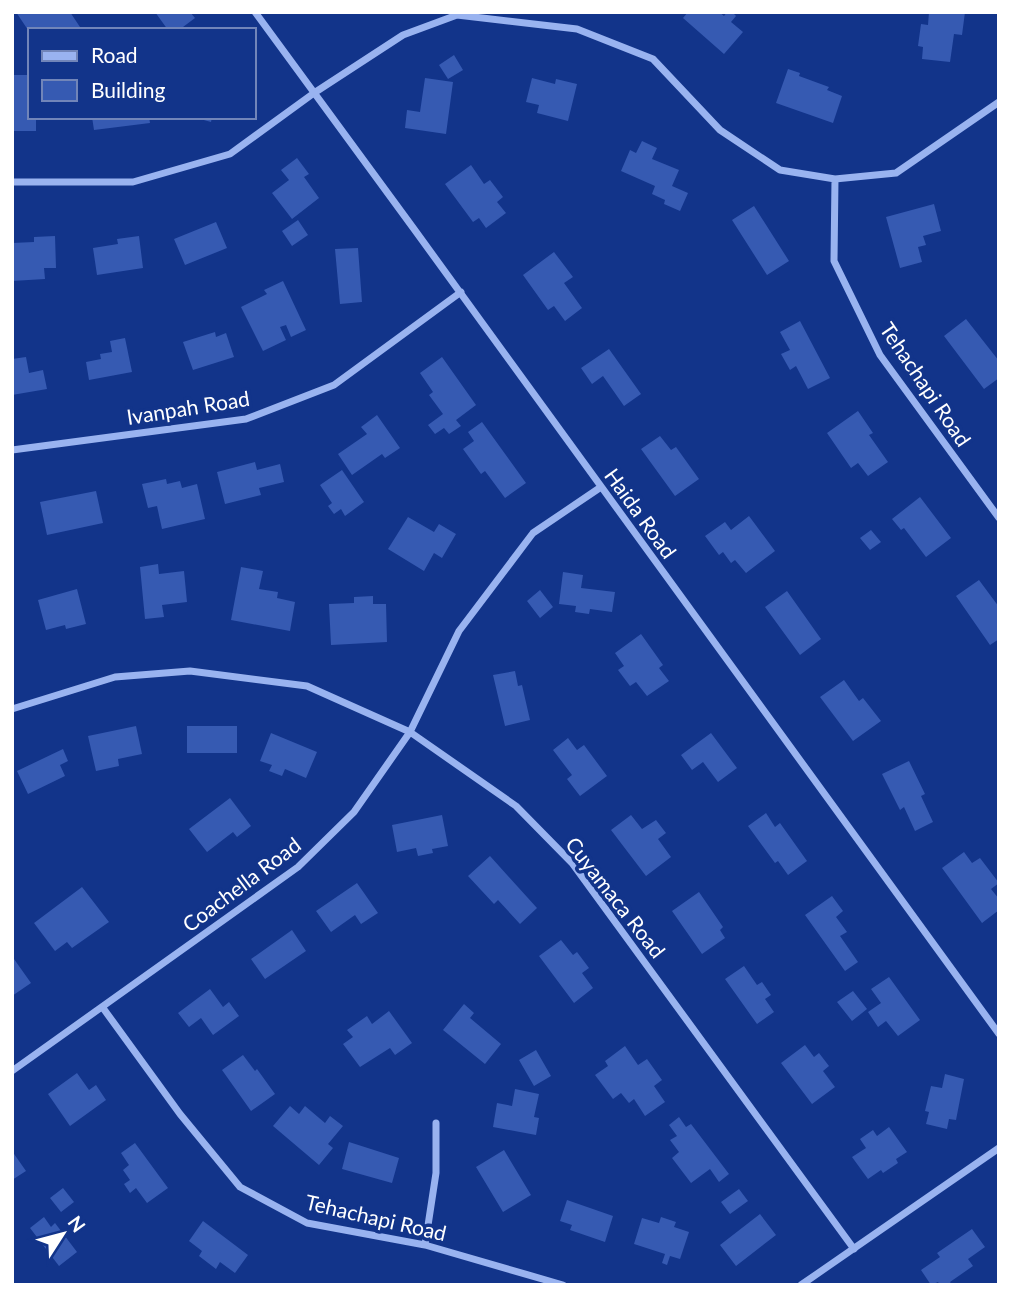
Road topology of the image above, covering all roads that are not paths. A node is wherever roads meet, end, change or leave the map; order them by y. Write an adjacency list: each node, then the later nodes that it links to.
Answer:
1 (255, 12): 2 (street, Haida Road)
2 (314, 93): 4 (street); 5 (street); 6 (street, Haida Road)
3 (999, 102): 4 (street)
4 (835, 179): 9 (street, Tehachapi Road)
5 (12, 183)
6 (461, 292): 7 (street, Ivanpah Road); 8 (street, Haida Road)
7 (12, 450)
8 (601, 487): 11 (street, Coachella Road); 13 (street, Haida Road)
9 (999, 518)
10 (12, 709): 11 (street, Cuyamaca Road)
11 (410, 732): 12 (street, Coachella Road); 18 (street, Cuyamaca Road)
12 (103, 1008): 14 (street, Coachella Road); 17 (street, Tehachapi Road)
13 (999, 1034)
14 (12, 1071)
15 (436, 1123): 17 (street)
16 (999, 1148): 18 (street)
17 (425, 1245): 19 (street, Tehachapi Road)
18 (854, 1249): 20 (street)
19 (563, 1285)
20 (801, 1285)

